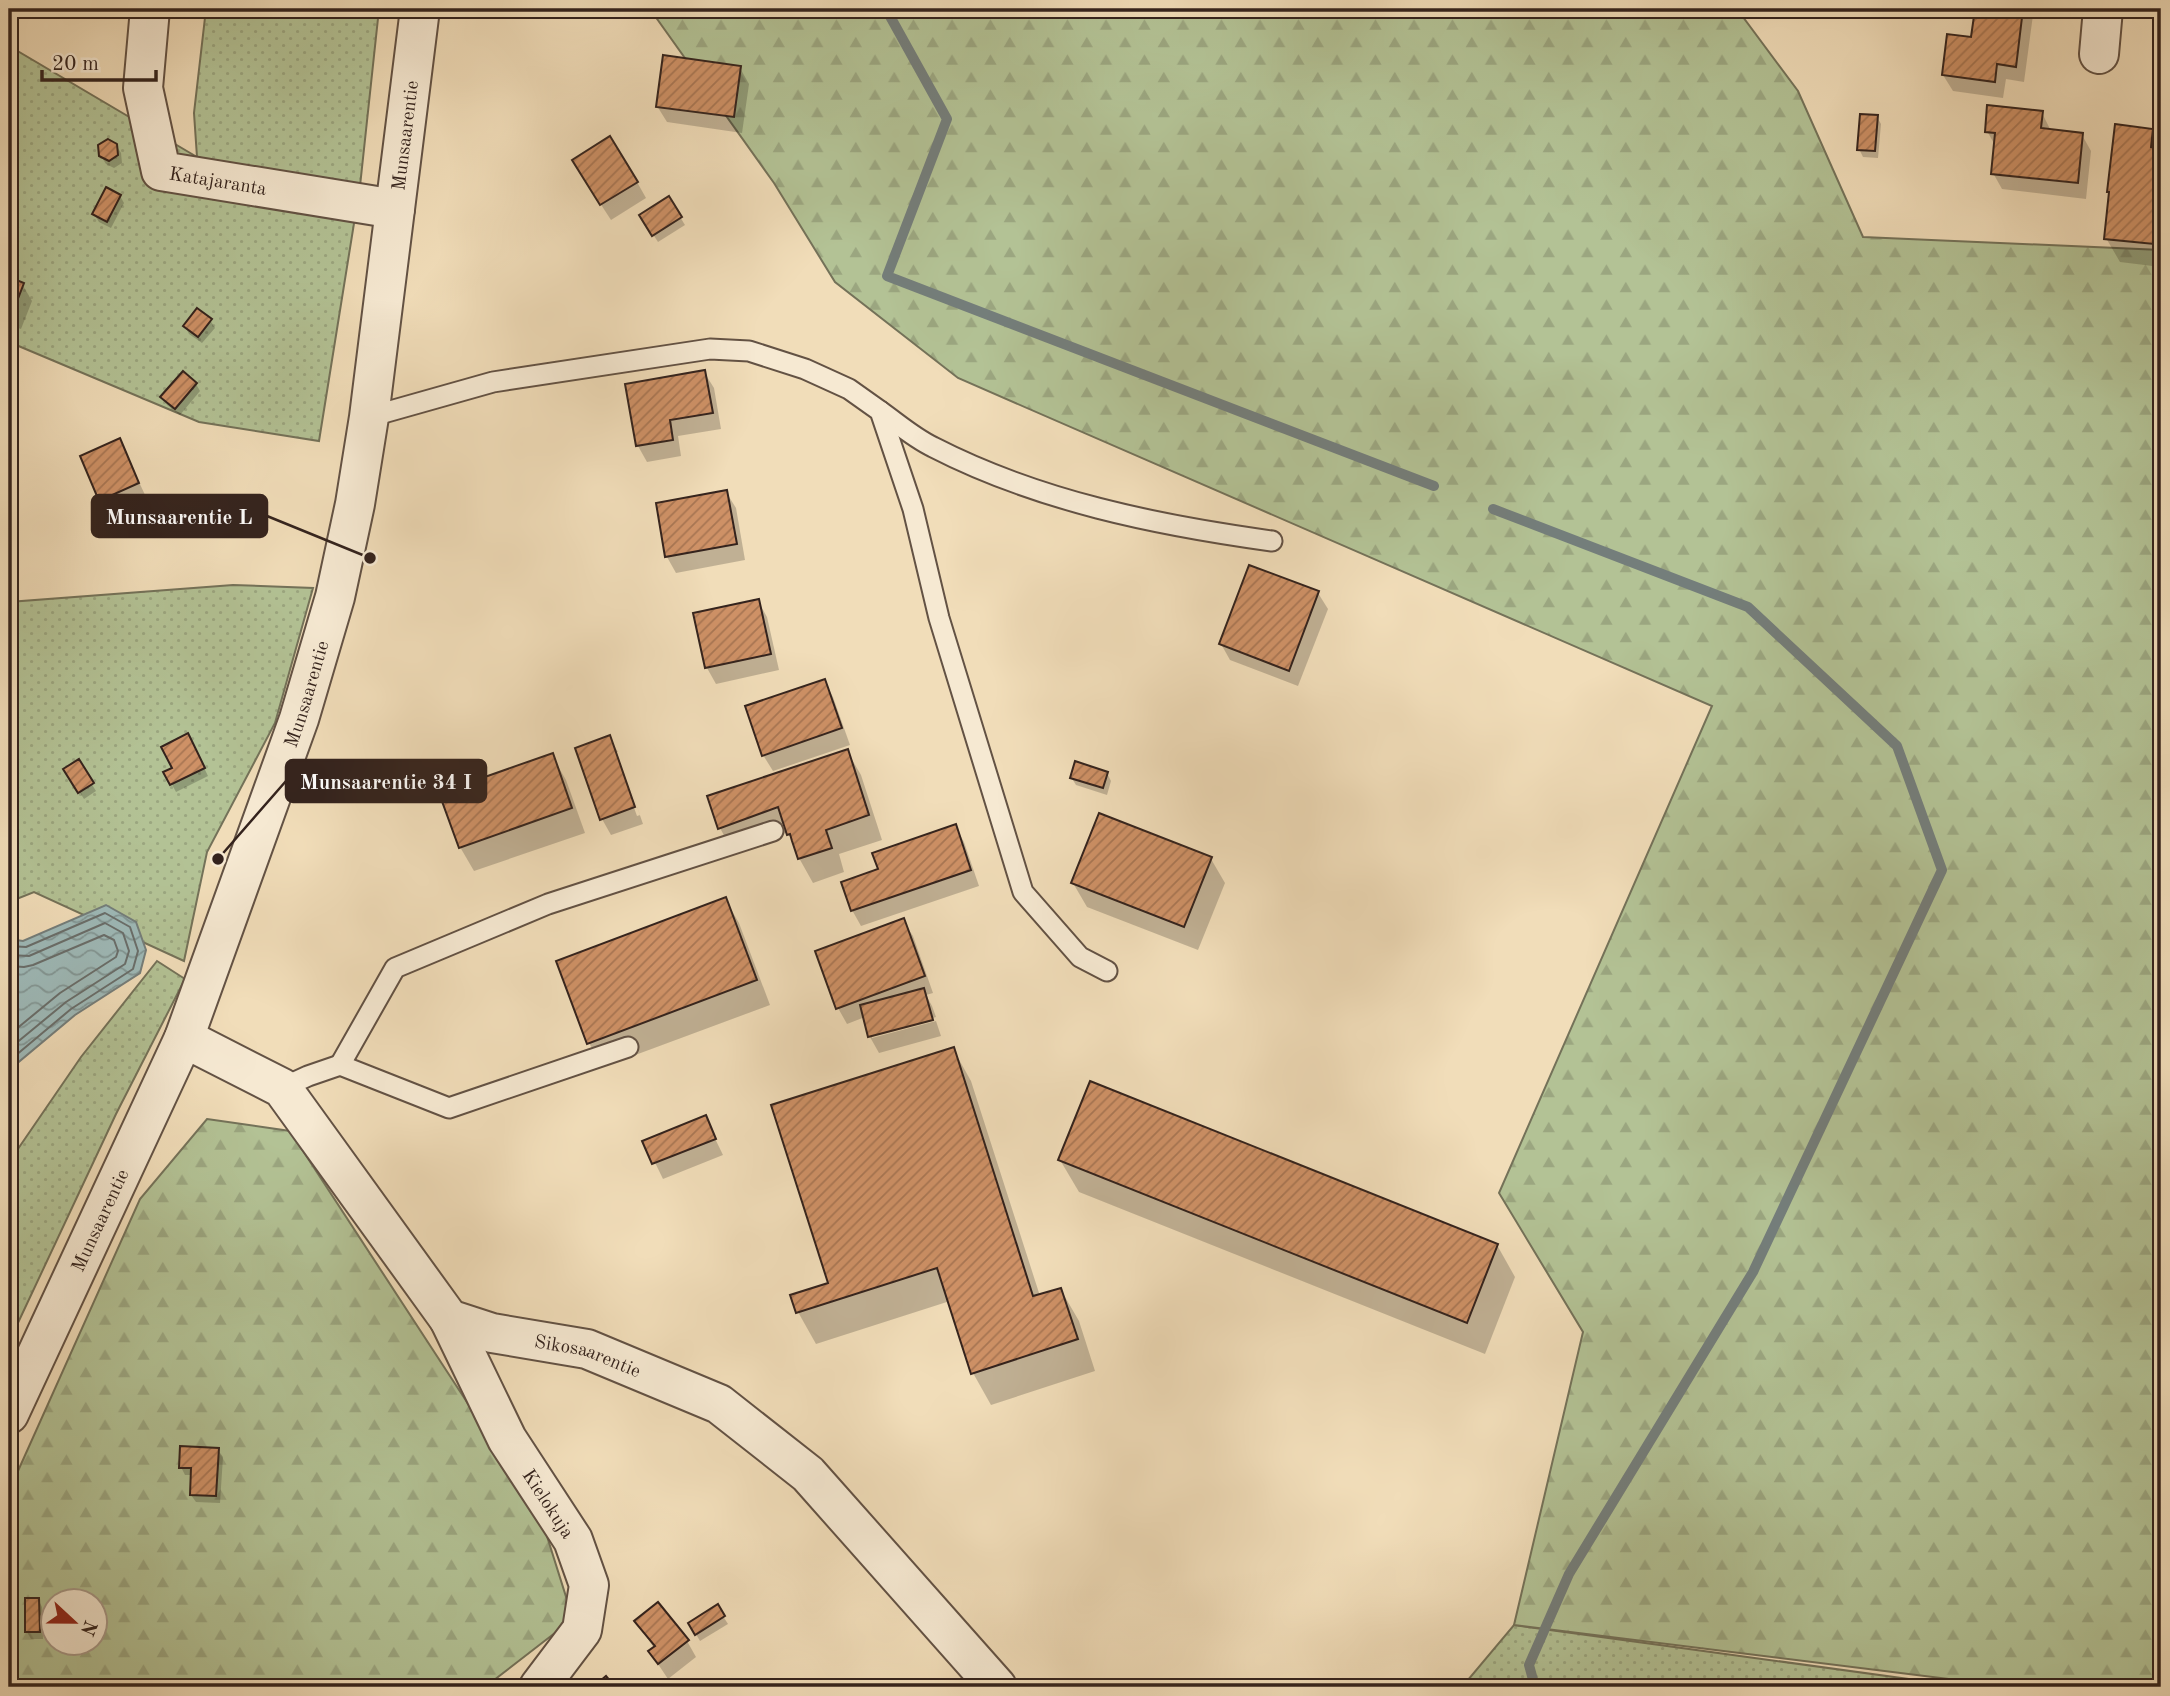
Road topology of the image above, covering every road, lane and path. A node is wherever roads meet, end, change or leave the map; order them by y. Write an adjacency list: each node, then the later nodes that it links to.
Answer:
1 (150, 9): 5 (street, Katajaranta)
2 (420, 9): 5 (street, Munsaarentie)
3 (2103, 9): 4 (street)
4 (2099, 54)
5 (394, 209): 7 (street, Munsaarentie)
6 (880, 411): 7 (lane); 8 (lane); 10 (lane)
7 (369, 417): 11 (street, Munsaarentie)
8 (1272, 541)
9 (773, 831): 13 (lane)
10 (1107, 971)
11 (184, 1038): 14 (street); 16 (street, Munsaarentie)
12 (628, 1046): 13 (lane)
13 (340, 1065): 14 (lane)
14 (282, 1088): 15 (street)
15 (449, 1319): 17 (street, Kielokuja); 18 (street, Sikosaarentie)
16 (9, 1414)
17 (539, 1687)
18 (996, 1687)

